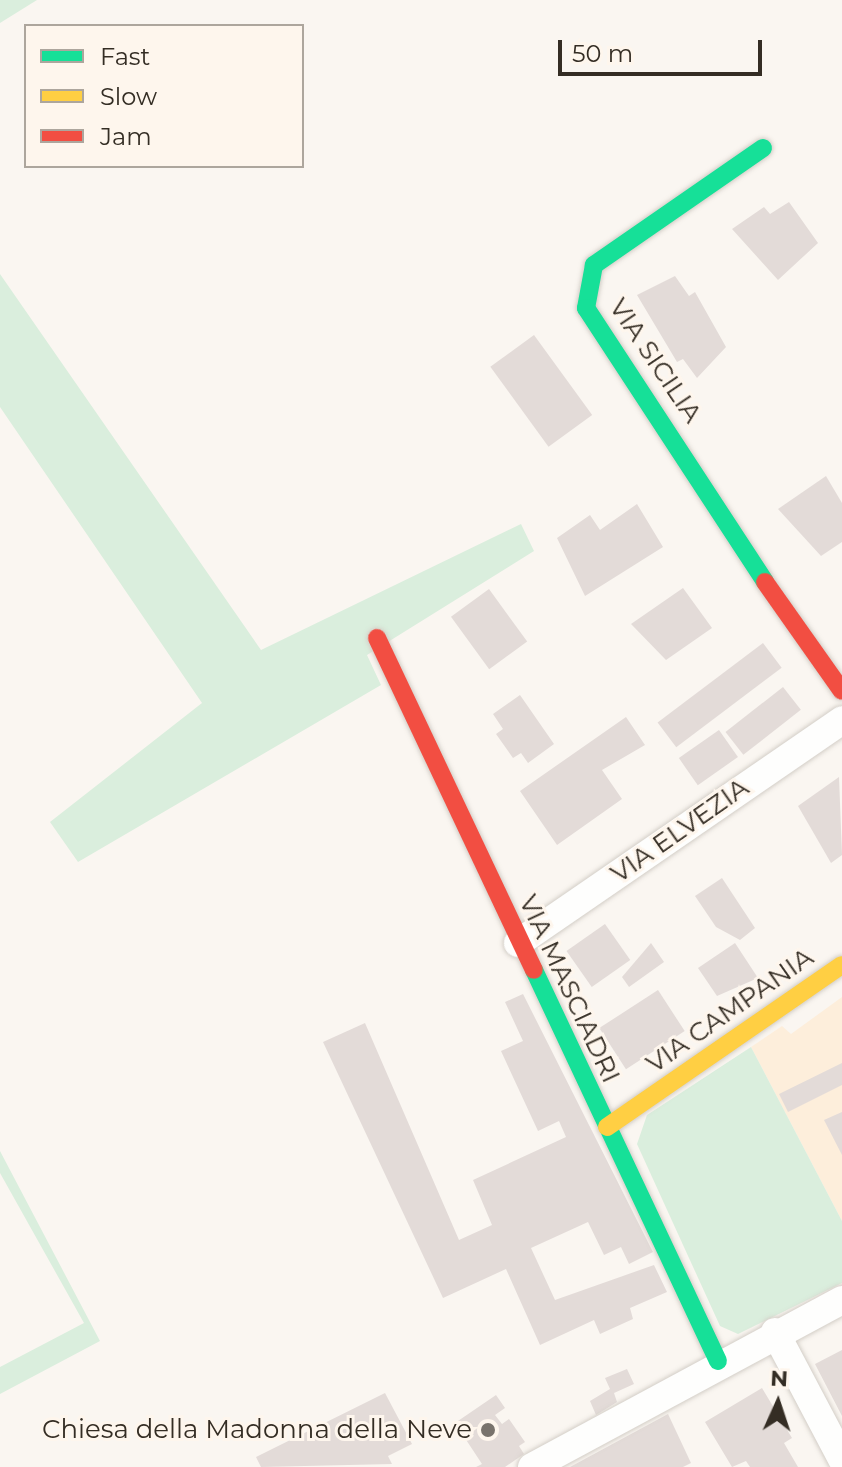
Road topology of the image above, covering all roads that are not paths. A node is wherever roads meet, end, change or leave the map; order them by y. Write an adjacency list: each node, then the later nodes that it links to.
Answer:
1 (763, 148): 3 (street, VIA SICILIA)
2 (377, 638): 5 (street, VIA MASCIADRI)
3 (842, 691)
4 (842, 720): 5 (street, VIA ELVEZIA)
5 (518, 943): 7 (street, VIA MASCIADRI)
6 (842, 965): 7 (street, VIA CAMPANIA)
7 (607, 1127): 10 (street, VIA MASCIADRI)
8 (842, 1300): 9 (street)
9 (775, 1332): 10 (street); 11 (street)
10 (718, 1361): 12 (street)
11 (842, 1459)
12 (532, 1467)

